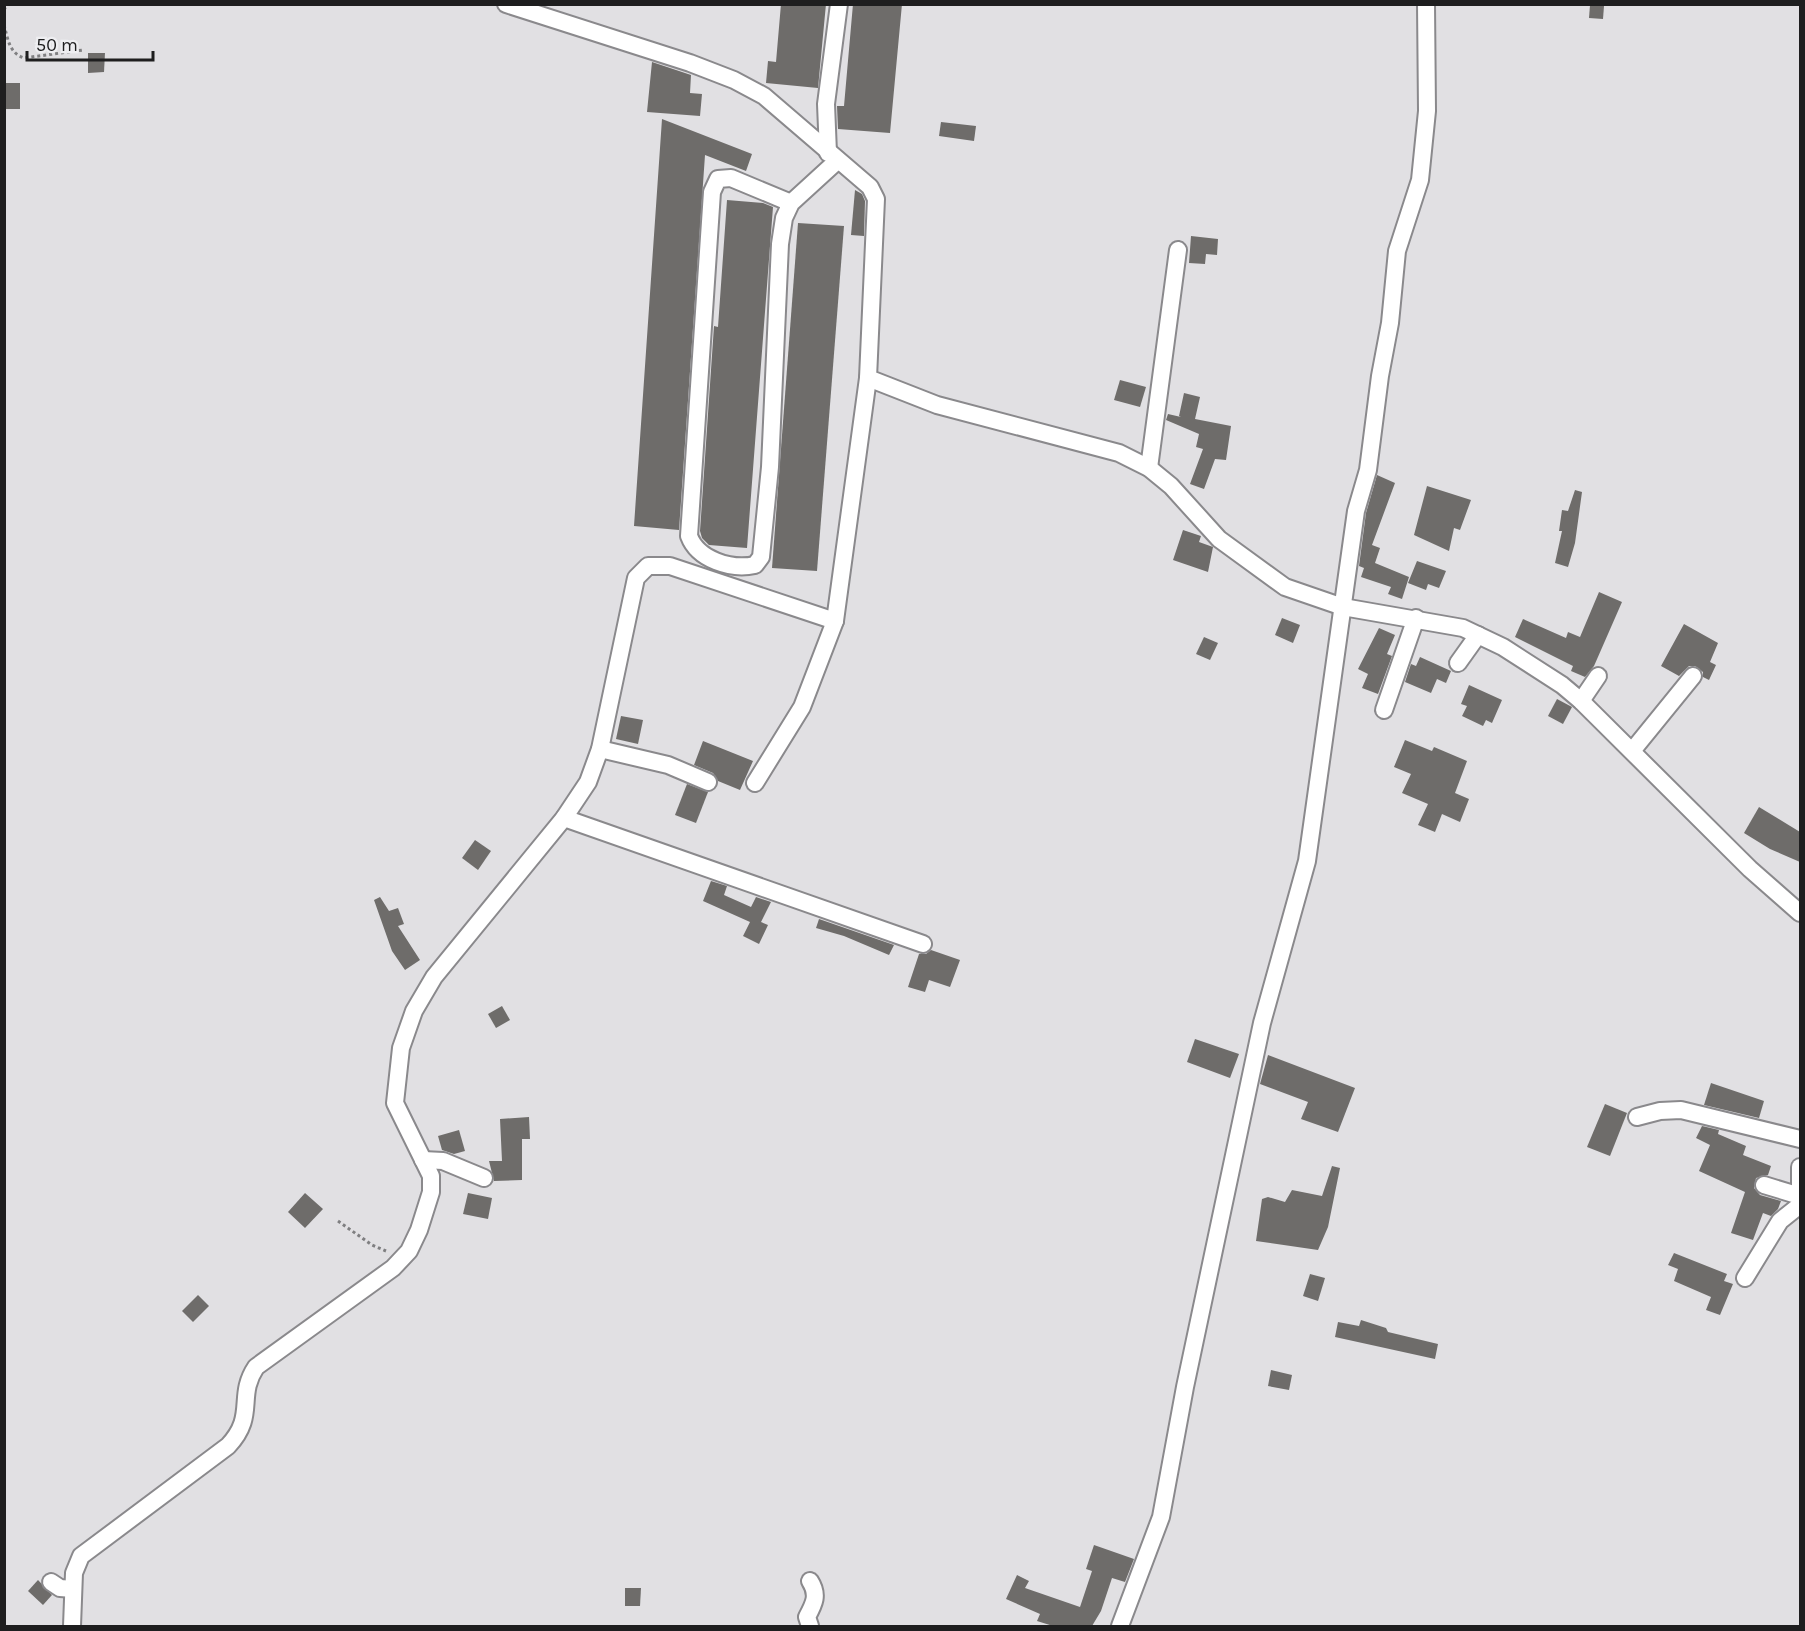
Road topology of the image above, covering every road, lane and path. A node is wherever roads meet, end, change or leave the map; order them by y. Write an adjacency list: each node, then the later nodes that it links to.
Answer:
1 (7, 4): 5 (path)
2 (506, 4): 8 (street)
3 (840, 4): 8 (street)
4 (1426, 4): 13 (street)
5 (4, 10)
6 (4, 25): 7 (path)
7 (83, 50)
8 (833, 157): 9 (street); 11 (street)
9 (791, 202): 9 (street)
10 (1178, 250): 12 (street)
11 (868, 378): 12 (street); 15 (street)
12 (1149, 468): 13 (street)
13 (1343, 607): 14 (street); 46 (street)
14 (1416, 618): 16 (street); 21 (street)
15 (835, 621): 22 (street); 25 (street)
16 (1478, 635): 17 (street); 20 (street)
17 (1458, 663)
18 (1598, 676): 20 (street)
19 (1692, 676): 23 (street)
20 (1581, 701): 23 (street)
21 (1384, 710)
22 (600, 749): 24 (street); 26 (street)
23 (1632, 751): 27 (street)
24 (708, 782)
25 (755, 783)
26 (564, 818): 28 (street); 31 (street)
27 (1800, 913)
28 (923, 944)
29 (1636, 1117): 30 (street)
30 (1800, 1139)
31 (423, 1160): 33 (street); 39 (street)
32 (1800, 1167): 35 (street)
33 (484, 1178)
34 (1764, 1185): 36 (street)
35 (1800, 1190)
36 (1800, 1196)
37 (1800, 1205): 40 (street)
38 (338, 1221): 39 (path)
39 (409, 1251): 43 (street)
40 (1745, 1278)
41 (810, 1581): 45 (street)
42 (51, 1582): 43 (street)
43 (73, 1590): 44 (street)
44 (72, 1626)
45 (810, 1626)
46 (1120, 1626)

